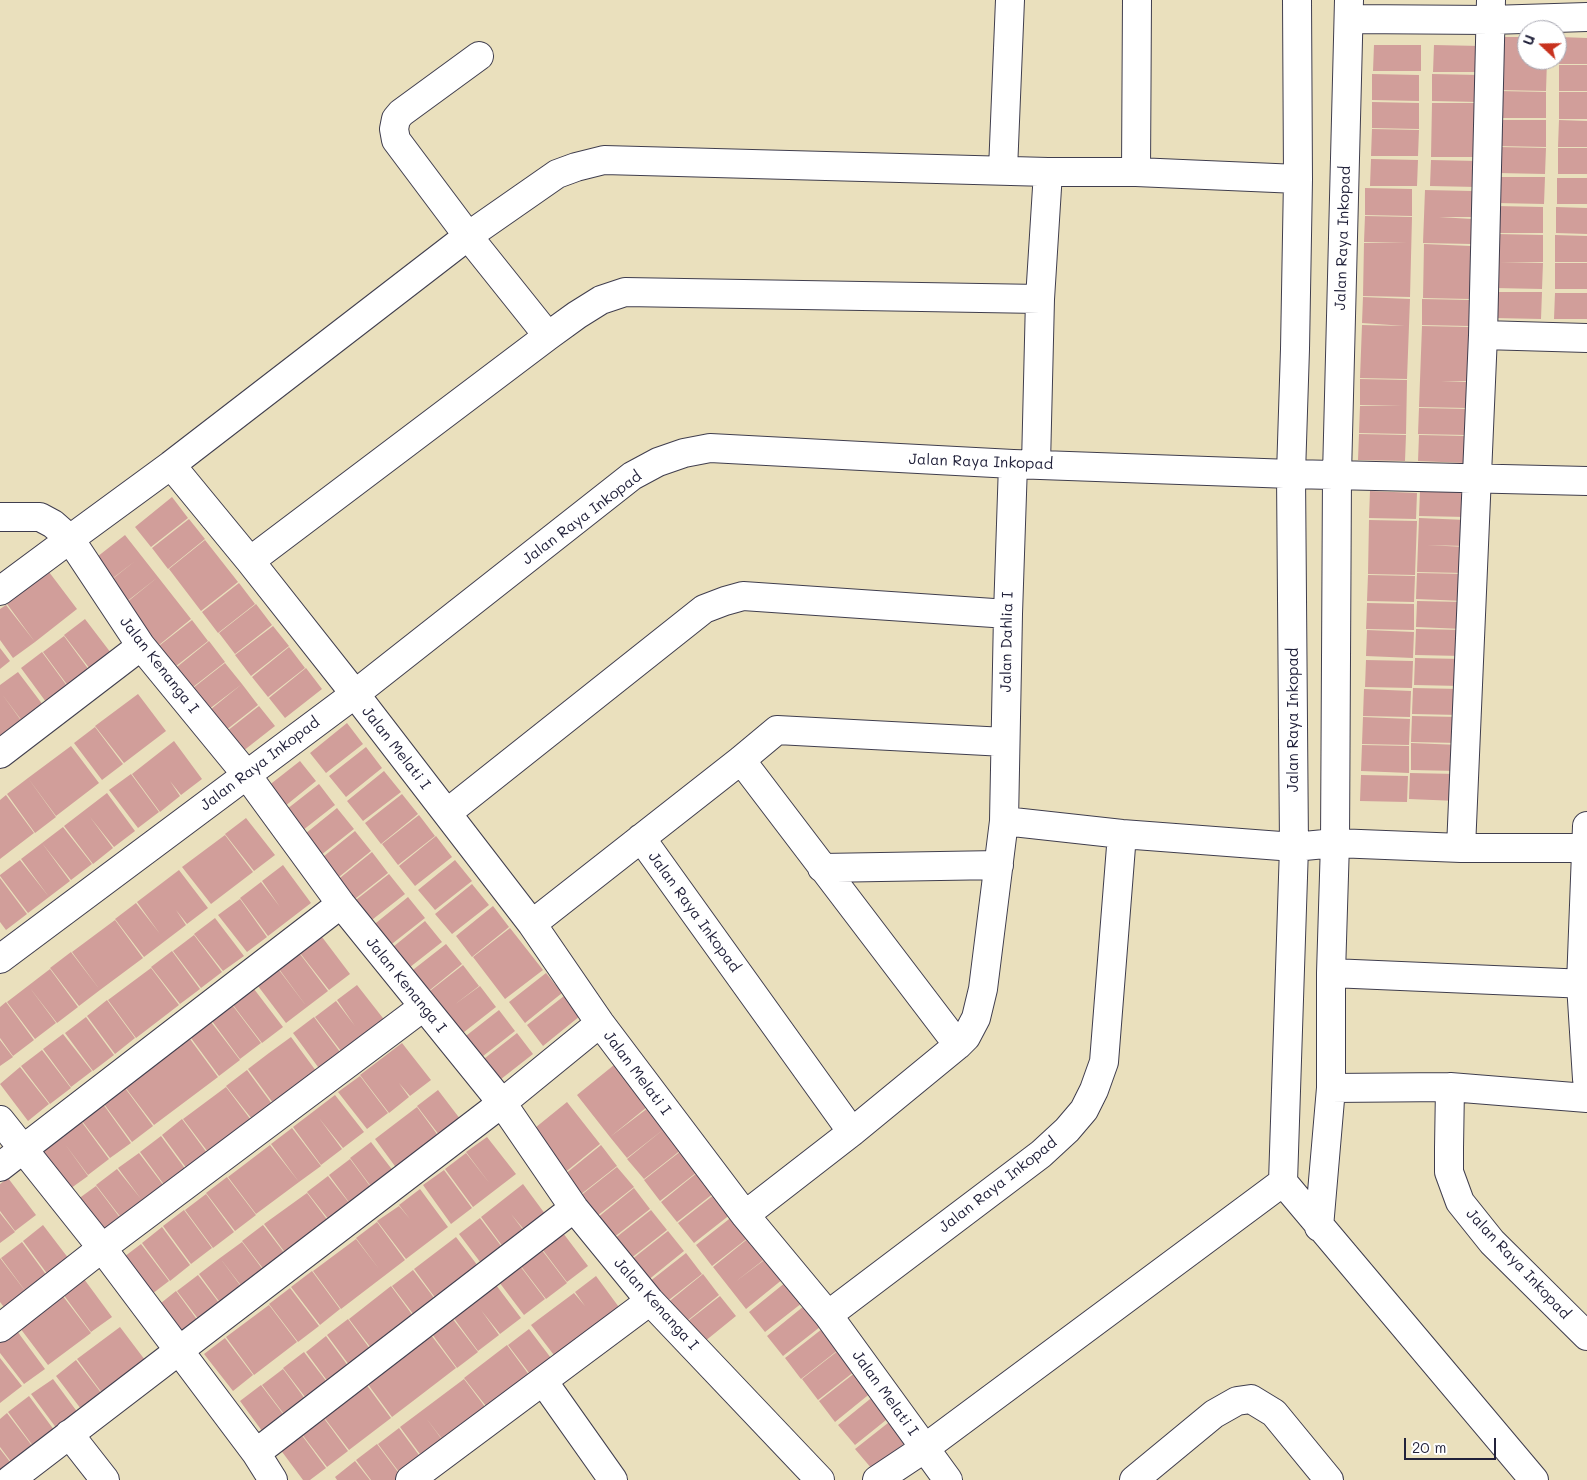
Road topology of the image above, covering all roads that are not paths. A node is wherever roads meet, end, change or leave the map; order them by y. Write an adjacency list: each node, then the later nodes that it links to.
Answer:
1 (1010, 0): 8 (street)
2 (1137, 0): 10 (street)
3 (1297, 0): 11 (street, Jalan Raya Inkopad)
4 (1350, 9): 5 (street); 20 (street, Jalan Raya Inkopad)
5 (1491, 10): 6 (street); 14 (street)
6 (1587, 17)
7 (479, 56): 12 (street)
8 (1003, 170): 9 (street); 12 (street)
9 (1048, 172): 10 (street); 13 (street, Jalan Dahlia I)
10 (1136, 172): 11 (street)
11 (1298, 178): 19 (street, Jalan Raya Inkopad)
12 (468, 236): 15 (street); 18 (street)
13 (1040, 299): 15 (street); 17 (street, Jalan Dahlia I)
14 (1483, 334): 16 (street); 21 (street)
15 (548, 336): 25 (street)
16 (1587, 338)
17 (1024, 464): 19 (street, Jalan Raya Inkopad); 27 (street, Jalan Dahlia I); 29 (street, Jalan Raya Inkopad)
18 (172, 465): 24 (street); 25 (street, Jalan Melati I)
19 (1291, 474): 20 (street, Jalan Raya Inkopad); 40 (street, Jalan Raya Inkopad)
20 (1337, 475): 21 (street, Jalan Raya Inkopad); 39 (street, Jalan Raya Inkopad)
21 (1478, 479): 22 (street, Jalan Raya Inkopad); 41 (street)
22 (1587, 481)
23 (0, 517): 24 (street, Jalan Kenanga I)
24 (70, 539): 26 (street); 28 (street, Jalan Kenanga I)
25 (250, 561): 29 (street, Jalan Melati I)
26 (0, 591)
27 (1008, 614): 30 (street, Jalan Dahlia I); 34 (street)
28 (141, 646): 31 (street); 33 (street, Jalan Kenanga I)
29 (354, 694): 33 (street, Jalan Raya Inkopad); 34 (street, Jalan Melati I)
30 (1005, 742): 32 (street, Jalan Raya Inkopad); 35 (street, Jalan Dahlia I)
31 (0, 754)
32 (741, 760): 37 (street, Jalan Raya Inkopad); 43 (street)
33 (246, 774): 44 (street, Jalan Kenanga I); 46 (street, Jalan Raya Inkopad)
34 (447, 813): 45 (street, Jalan Melati I)
35 (1004, 820): 36 (street); 42 (street)
36 (1122, 834): 40 (street); 67 (street, Jalan Raya Inkopad)
37 (641, 838): 45 (street, Jalan Raya Inkopad); 58 (street, Jalan Raya Inkopad)
38 (1587, 841): 41 (street); 48 (street)
39 (1335, 843): 40 (street); 41 (street); 47 (street, Jalan Raya Inkopad)
40 (1294, 847): 61 (street, Jalan Raya Inkopad)
41 (1460, 848)
42 (999, 865): 43 (street); 51 (street)
43 (822, 868): 51 (street)
44 (341, 904): 49 (street, Jalan Kenanga I); 59 (street)
45 (532, 924): 50 (street, Jalan Melati I)
46 (0, 959)
47 (1331, 973): 48 (street); 54 (street, Jalan Raya Inkopad)
48 (1584, 984): 52 (street)
49 (423, 1007): 56 (street, Jalan Kenanga I); 65 (street)
50 (600, 1023): 56 (street); 63 (street, Jalan Melati I)
51 (958, 1045): 58 (street)
52 (1587, 1079)
53 (1450, 1087): 54 (street); 55 (street); 69 (street, Jalan Raya Inkopad)
54 (1331, 1088): 64 (street, Jalan Raya Inkopad)
55 (1587, 1098)
56 (502, 1103): 62 (street, Jalan Kenanga I); 70 (street)
57 (0, 1120): 59 (street)
58 (852, 1132): 63 (street)
59 (24, 1148): 60 (street); 65 (street)
60 (0, 1167)
61 (1283, 1182): 64 (street); 73 (street)
62 (574, 1208): 66 (street, Jalan Kenanga I); 74 (street)
63 (745, 1215): 67 (street, Jalan Melati I)
64 (1320, 1227): 85 (street)
65 (102, 1248): 68 (street); 70 (street)
66 (650, 1301): 71 (street); 81 (street, Jalan Kenanga I)
67 (828, 1315): 73 (street, Jalan Melati I)
68 (0, 1328)
69 (1587, 1336)
70 (180, 1350): 72 (street); 74 (street)
71 (543, 1381): 79 (street); 80 (street)
72 (69, 1434): 76 (street); 77 (street)
73 (925, 1448): 82 (street); 83 (street)
74 (256, 1453): 78 (street)
75 (1144, 1477): 84 (street)
76 (10, 1480)
77 (105, 1480)
78 (273, 1480)
79 (410, 1480)
80 (613, 1480)
81 (820, 1480)
82 (877, 1480)
83 (948, 1480)
84 (1330, 1480)
85 (1534, 1480)

